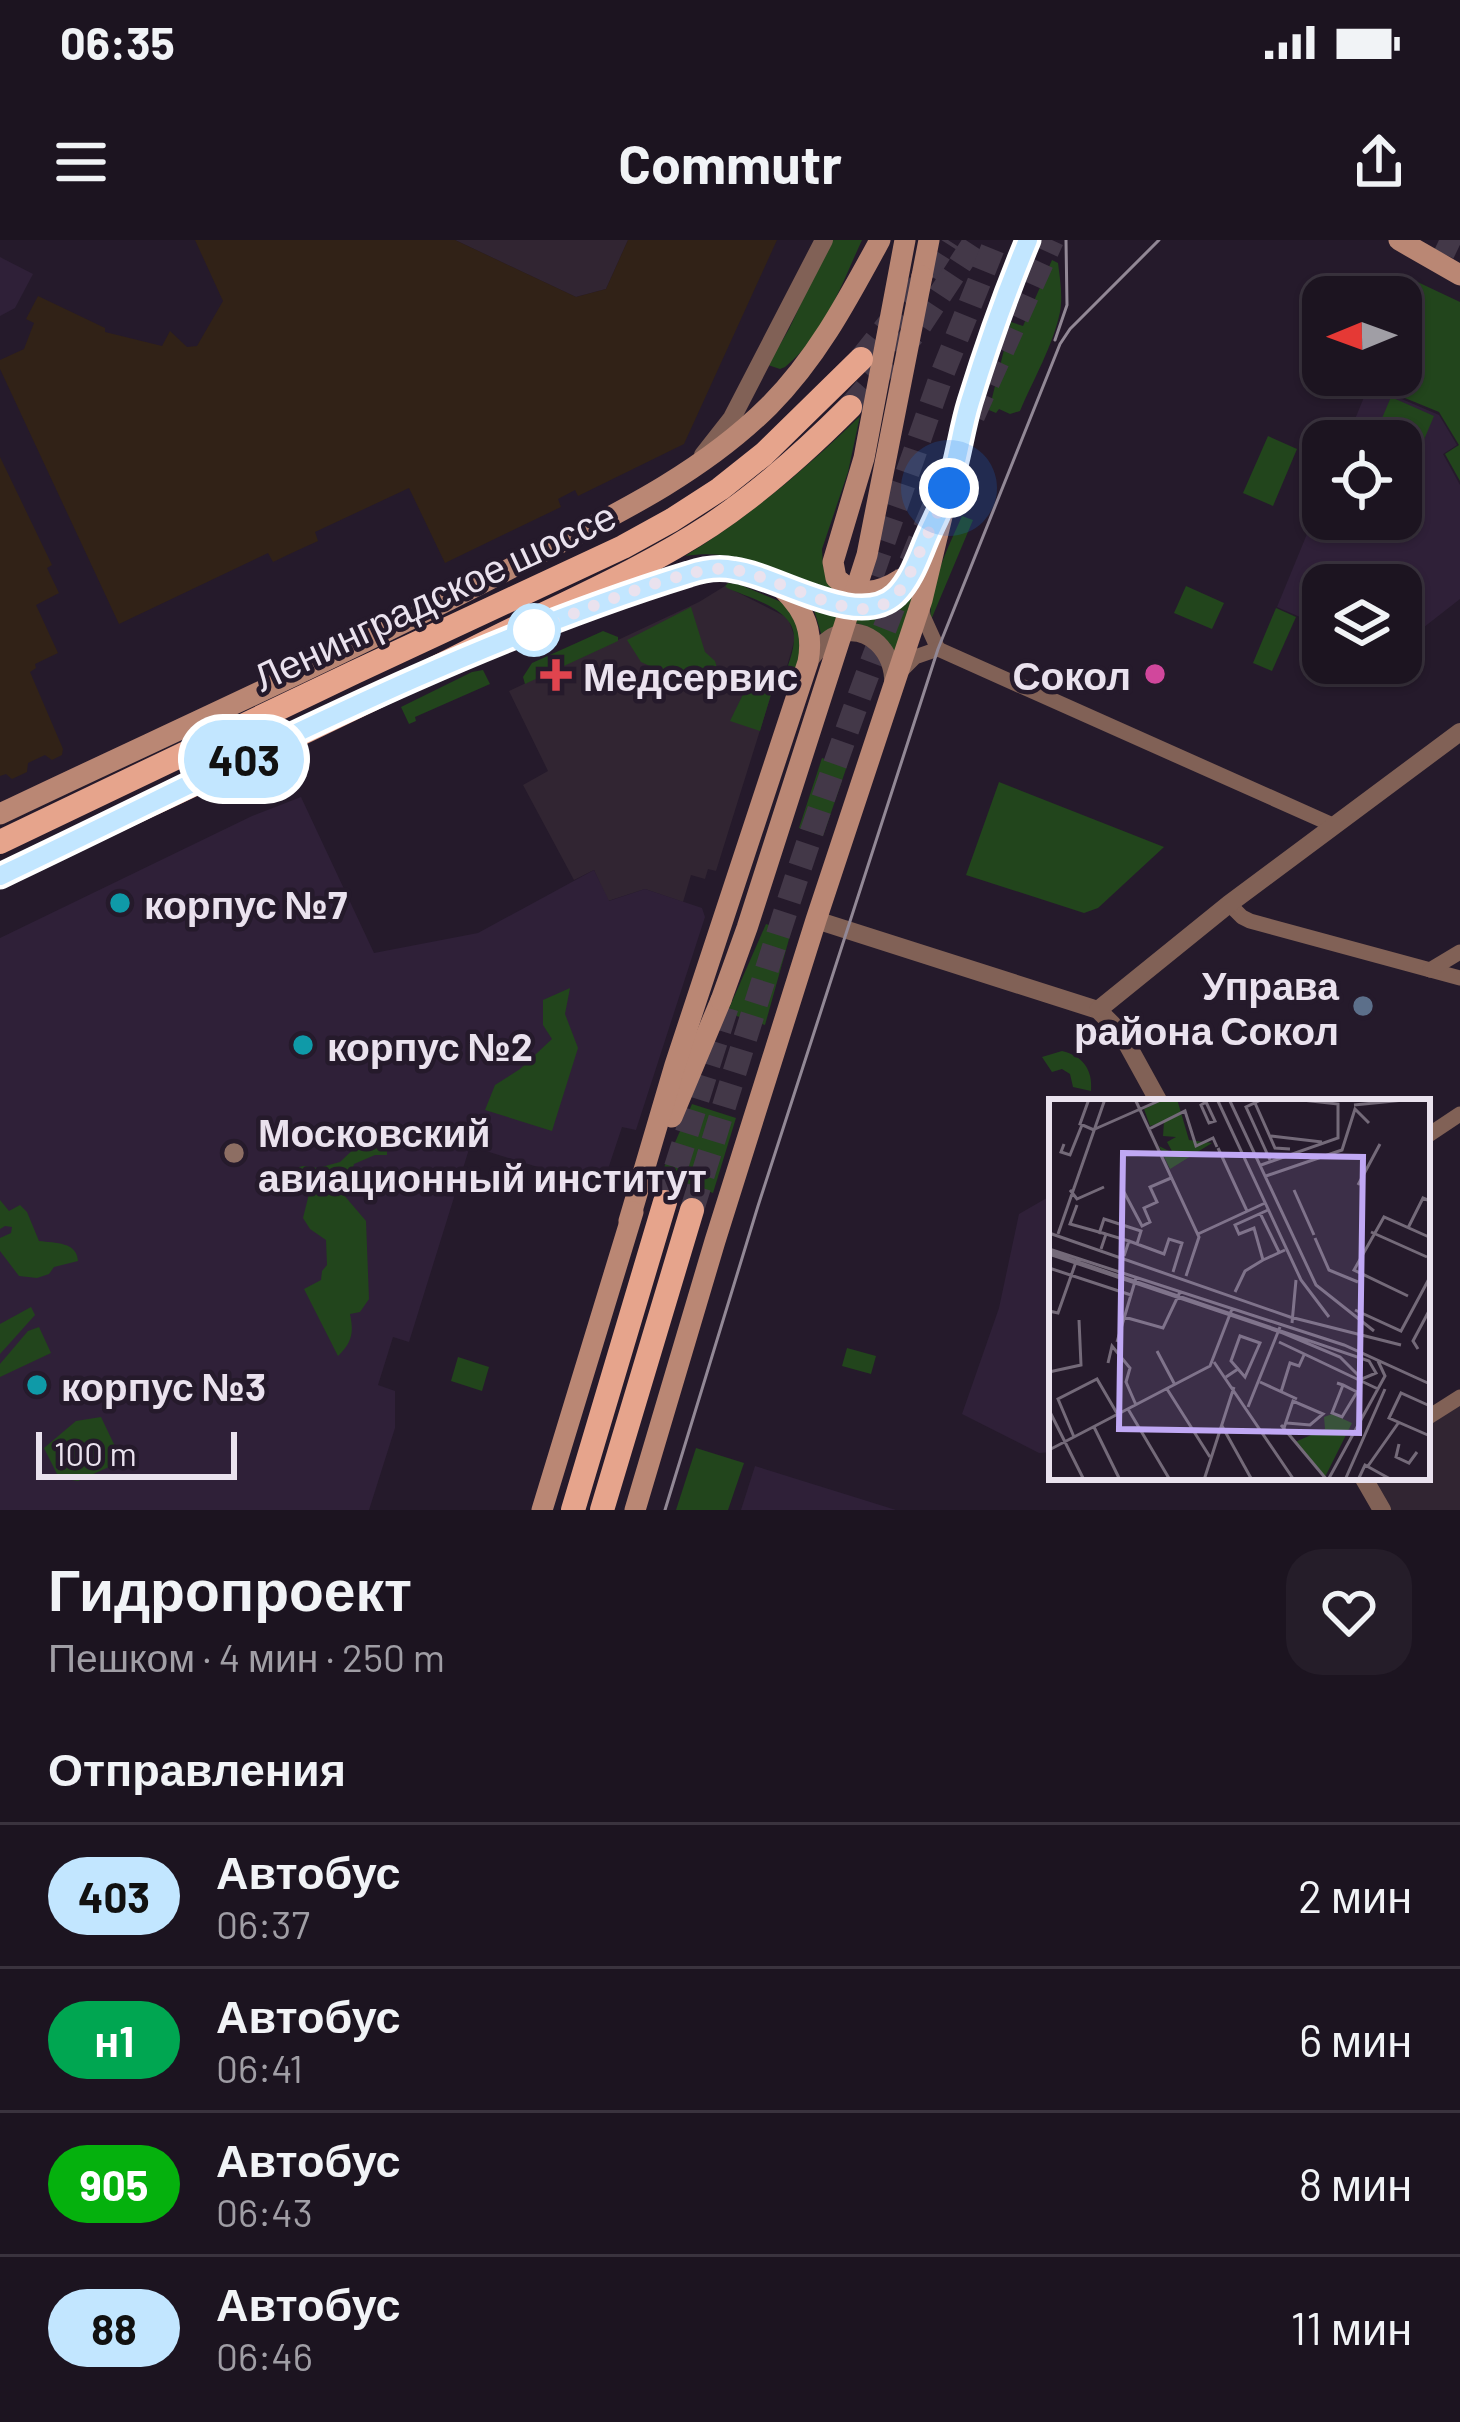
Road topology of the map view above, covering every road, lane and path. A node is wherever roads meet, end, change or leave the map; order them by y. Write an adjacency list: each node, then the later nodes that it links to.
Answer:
1 (824, 240): 10 (street)
2 (880, 240): 10 (main road)
3 (905, 240): 12 (main road)
4 (929, 240): 38 (main road, bridge)
5 (1028, 240): 11 (main road)
6 (1399, 240): 7 (main road)
7 (1460, 275)
8 (861, 359): 19 (main road, Ленинградское шоссе)
9 (850, 407): 20 (main road, Ленинградское шоссе)
10 (691, 468): 14 (main road)
11 (949, 488): 12 (main road); 15 (main road)
12 (910, 574): 13 (main road)
13 (772, 579): 17 (main road); 20 (main road)
14 (470, 590): 19 (main road); 23 (main road)
15 (922, 600): 16 (street); 18 (main road)
16 (938, 650): 18 (street); 24 (street)
17 (808, 662): 21 (street); 38 (main road)
18 (900, 672): 21 (main road)
19 (353, 673): 25 (main road, Ленинградское шоссе)
20 (419, 676): 26 (main road, Ленинградское шоссе)
21 (891, 694): 28 (main road)
22 (1460, 733): 24 (street)
23 (0, 814)
24 (1335, 826): 27 (street)
25 (0, 842)
26 (0, 876)
27 (1229, 904): 30 (street); 32 (street)
28 (816, 920): 32 (street); 45 (main road)
29 (1460, 952): 30 (street)
30 (1430, 970): 31 (street)
31 (1460, 978)
32 (1098, 1010): 33 (street)
33 (1157, 1099)
34 (1460, 1114): 35 (street)
35 (1430, 1134)
36 (665, 1202): 43 (main road)
37 (692, 1210): 44 (main road)
38 (629, 1221): 42 (main road)
39 (1460, 1397): 40 (street)
40 (1430, 1416)
41 (1365, 1480): 46 (street)
42 (542, 1510)
43 (573, 1510)
44 (602, 1510)
45 (634, 1510)
46 (1382, 1510)

